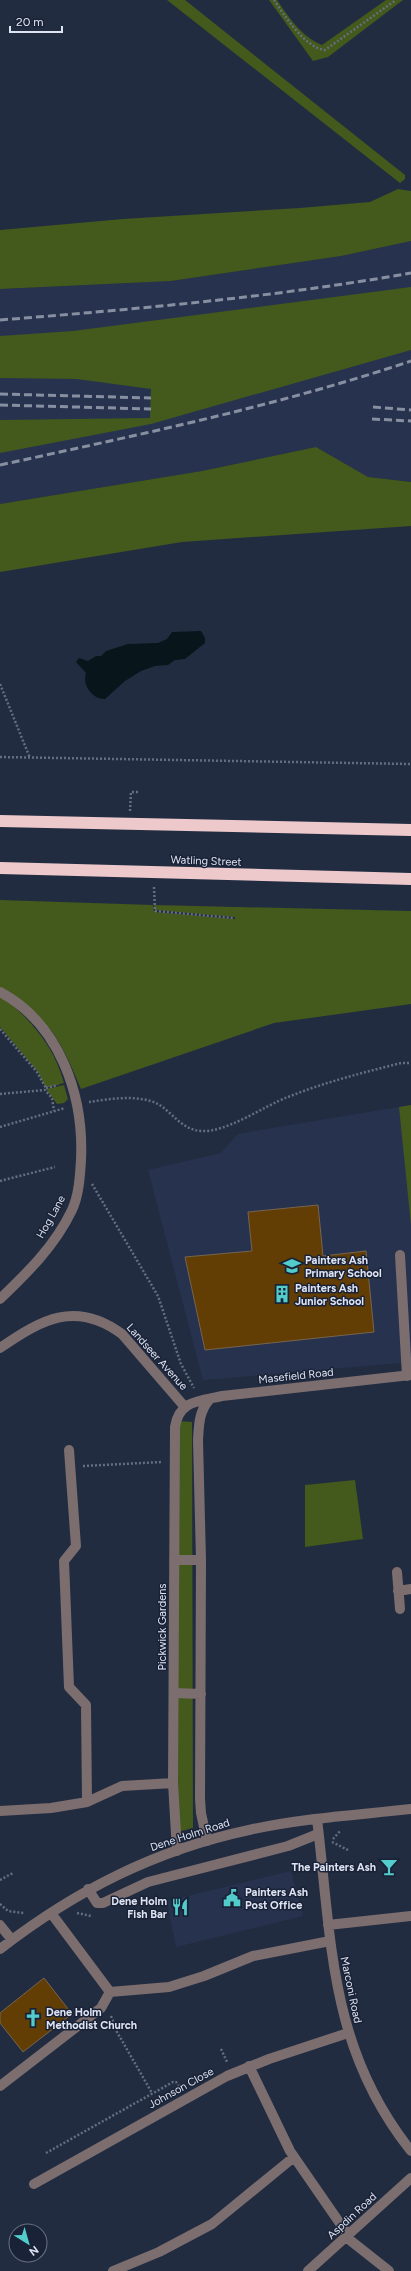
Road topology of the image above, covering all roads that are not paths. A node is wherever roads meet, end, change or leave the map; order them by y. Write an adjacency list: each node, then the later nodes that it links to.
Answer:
1 (0, 821): 2 (highway)
2 (411, 830)
3 (0, 868): 4 (highway, Watling Street)
4 (411, 879)
5 (0, 992): 7 (street, Hog Lane)
6 (400, 1255): 9 (street)
7 (0, 1299)
8 (0, 1348): 11 (street, Landseer Avenue)
9 (409, 1376): 10 (street, Masefield Road)
10 (208, 1400): 11 (street, Masefield Road); 14 (street)
11 (184, 1406): 13 (street, Pickwick Gardens)
12 (69, 1450): 22 (street)
13 (174, 1560): 14 (street); 19 (street, Pickwick Gardens)
14 (201, 1560): 20 (street)
15 (396, 1572): 17 (street)
16 (411, 1589): 17 (street)
17 (398, 1591): 18 (street)
18 (400, 1609)
19 (174, 1693): 20 (street); 21 (street, Pickwick Gardens)
20 (201, 1694): 27 (street)
21 (173, 1783): 22 (street); 28 (street, Pickwick Gardens)
22 (88, 1802): 24 (street)
23 (411, 1809): 25 (street, Dene Holm Road)
24 (0, 1811)
25 (317, 1819): 26 (street, Marconi Road); 27 (street, Dene Holm Road)
26 (318, 1834): 29 (street); 33 (street, Marconi Road)
27 (208, 1841): 28 (street, Dene Holm Road)
28 (177, 1851): 29 (street, Dene Holm Road)
29 (88, 1889): 30 (street, Dene Holm Road)
30 (50, 1912): 34 (street, Dene Holm Road); 37 (street)
31 (411, 1916): 33 (street)
32 (0, 1925): 34 (street)
33 (328, 1925): 35 (street, Marconi Road)
34 (12, 1940): 36 (street, Dene Holm Road)
35 (330, 1941): 37 (street); 38 (street, Marconi Road)
36 (0, 1949)
37 (110, 1992): 40 (street)
38 (348, 2033): 39 (street, Johnson Close); 41 (street, Marconi Road)
39 (249, 2066): 42 (street); 44 (street, Johnson Close)
40 (0, 2086)
41 (411, 2151)
42 (294, 2157): 45 (street); 46 (street)
43 (411, 2178): 45 (street, Aspdin Road)
44 (34, 2184)
45 (347, 2236): 47 (street, Aspdin Road); 48 (street)
46 (113, 2271)
47 (308, 2271)
48 (389, 2271)

